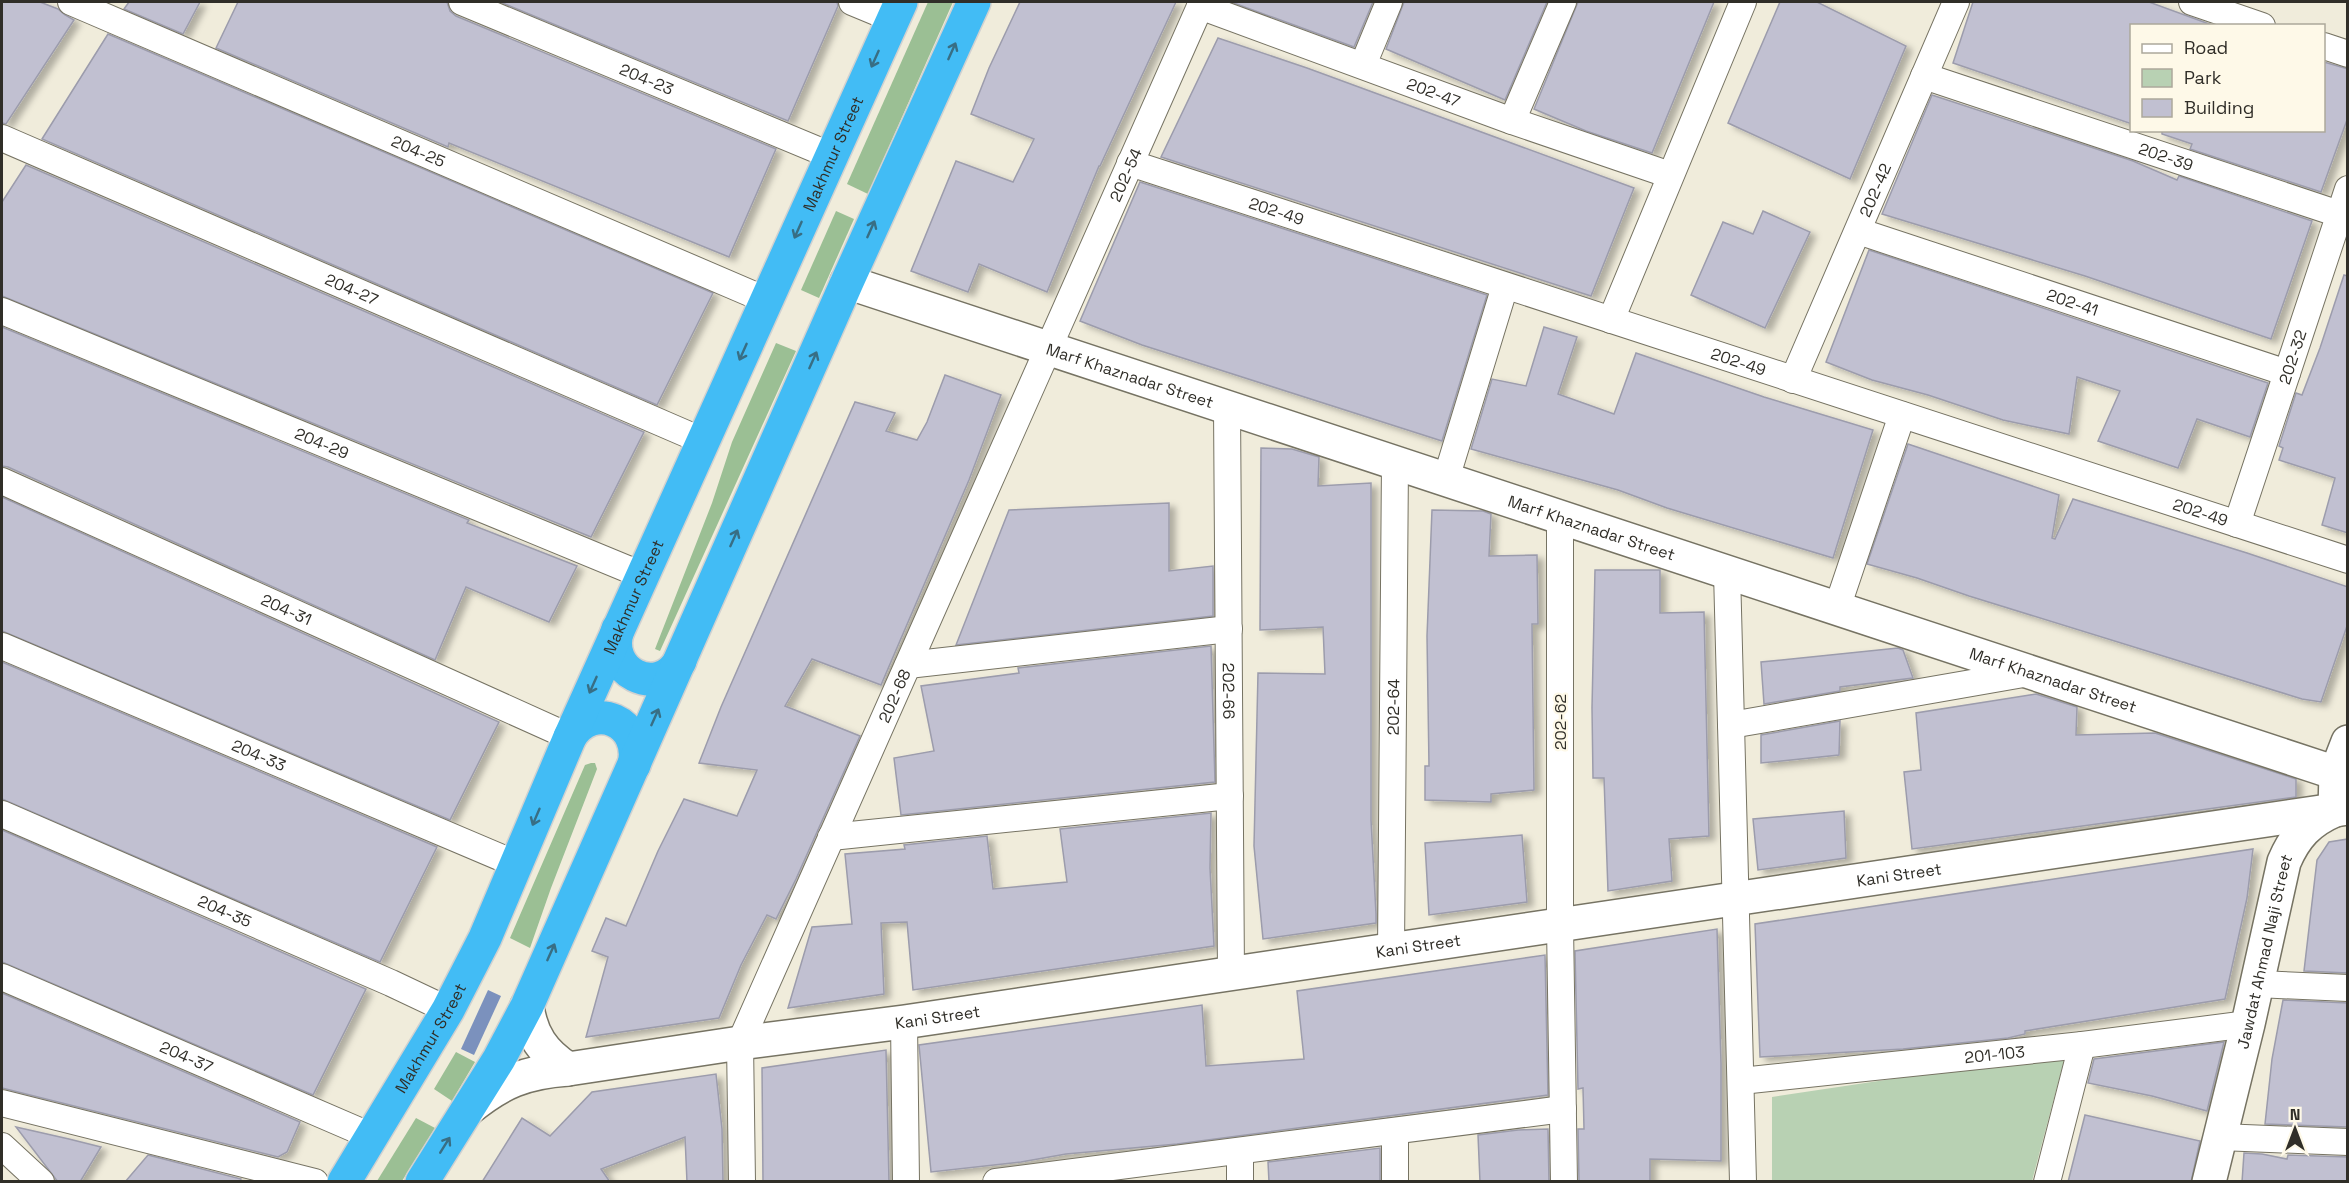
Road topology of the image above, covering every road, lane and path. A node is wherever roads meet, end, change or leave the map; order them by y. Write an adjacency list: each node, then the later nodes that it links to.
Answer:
1 (71, 2): 27 (street, 204-25)
2 (462, 2): 19 (street, 204-23)
3 (852, 2): 11 (street)
4 (974, 2): 25 (highway, one-way to 4)
5 (1389, 2): 15 (street)
6 (1563, 2): 17 (street)
7 (1743, 2): 21 (street)
8 (1956, 2): 16 (street, 202-42)
9 (2192, 2): 12 (street)
10 (1201, 4): 15 (street, 202-47); 20 (street, 202-54)
11 (897, 10): 19 (highway, Makhmur Street, one-way to 19)
12 (2256, 24)
13 (2325, 46): 14 (street)
14 (2348, 54)
15 (1363, 65): 17 (street, 202-47)
16 (1924, 76): 23 (street, 202-39); 24 (street, 202-42)
17 (1512, 121): 21 (street, 202-47)
18 (2, 138): 35 (street, 204-27)
19 (832, 156): 27 (highway, Makhmur Street, one-way to 27)
20 (1130, 163): 26 (street, 202-49); 30 (street, 202-54)
21 (1670, 175): 29 (street)
22 (2348, 189): 23 (street, 202-32)
23 (2339, 214): 31 (street, 202-32)
24 (1858, 231): 31 (street, 202-41); 32 (street, 202-42)
25 (847, 282): 30 (street, Marf Khaznadar Street); 48 (highway, one-way to 25)
26 (1505, 285): 29 (street, 202-49); 37 (street)
27 (766, 300): 35 (highway, Makhmur Street, one-way to 35)
28 (2, 311): 43 (street, 204-29)
29 (1611, 320): 32 (street, 202-49)
30 (1047, 348): 33 (street, Marf Khaznadar Street); 49 (street, 202-68)
31 (2287, 373): 40 (street, 202-32)
32 (1793, 380): 34 (street, 202-49)
33 (1227, 407): 36 (street, Marf Khaznadar Street); 46 (street, 202-66)
34 (1902, 415): 40 (street, 202-49); 44 (street)
35 (703, 441): 43 (highway, Makhmur Street)
36 (1395, 463): 37 (street, Marf Khaznadar Street); 63 (street, 202-64)
37 (1446, 479): 39 (street, Marf Khaznadar Street)
38 (2, 481): 52 (street, 204-31)
39 (1560, 517): 42 (street, Marf Khaznadar Street); 62 (street, 202-62)
40 (2237, 524): 41 (street, 202-49)
41 (2348, 560)
42 (1727, 572): 44 (street, Marf Khaznadar Street); 51 (street)
43 (642, 574): 45 (highway, Makhmur Street)
44 (1837, 608): 50 (street, Marf Khaznadar Street)
45 (619, 627): 48 (highway); 52 (highway, Makhmur Street, one-way to 52)
46 (1230, 629): 49 (street); 56 (street, 202-66)
47 (2, 646): 60 (street, 204-33)
48 (680, 661): 54 (highway, one-way to 48)
49 (908, 665): 59 (street, 202-68)
50 (2031, 672): 51 (street); 55 (street, Marf Khaznadar Street)
51 (1731, 725): 61 (street)
52 (570, 737): 54 (highway); 60 (highway, Makhmur Street, one-way to 60)
53 (2348, 742): 55 (street)
54 (634, 765): 68 (highway, one-way to 54)
55 (2336, 773): 57 (street)
56 (1230, 796): 59 (street); 64 (street, 202-66)
57 (2341, 809): 61 (street, Kani Street); 66 (street, Jawdat Ahmad Naji Street)
58 (2, 814): 69 (street, 204-35)
59 (831, 837): 72 (street, 202-68)
60 (516, 864): 69 (highway, Makhmur Street)
61 (1735, 900): 62 (street, Kani Street); 75 (street)
62 (1560, 926): 63 (street, Kani Street); 78 (street, 202-62)
63 (1391, 951): 64 (street, Kani Street)
64 (1231, 975): 70 (street, Kani Street)
65 (2, 977): 80 (street, 204-37)
66 (2257, 984): 67 (street); 71 (street, Jawdat Ahmad Naji Street)
67 (2348, 988)
68 (527, 1006): 74 (street); 77 (highway)
69 (448, 1010): 80 (highway, Makhmur Street)
70 (904, 1022): 72 (street, Kani Street); 91 (street)
71 (2248, 1024): 73 (street, 201-103); 81 (street, Jawdat Ahmad Naji Street)
72 (740, 1043): 74 (street, Kani Street); 90 (street)
73 (2082, 1045): 75 (street, 201-103); 97 (street)
74 (568, 1069): 77 (street, Kani Street)
75 (1741, 1081): 96 (street)
76 (2, 1103): 87 (street)
77 (468, 1109): 89 (highway, one-way to 77)
78 (1563, 1109): 79 (street); 95 (street, 202-62)
79 (1395, 1131): 84 (street); 94 (street)
80 (371, 1136): 88 (highway, Makhmur Street)
81 (2220, 1137): 82 (street); 98 (street, Jawdat Ahmad Naji Street)
82 (2348, 1142)
83 (2, 1146): 86 (street)
84 (1240, 1151): 85 (street); 93 (street)
85 (1078, 1176): 92 (street)
86 (41, 1182)
87 (315, 1182)
88 (344, 1182)
89 (422, 1182)
90 (742, 1182)
91 (906, 1182)
92 (996, 1182)
93 (1240, 1182)
94 (1395, 1182)
95 (1564, 1182)
96 (1743, 1182)
97 (2047, 1182)
98 (2208, 1182)

